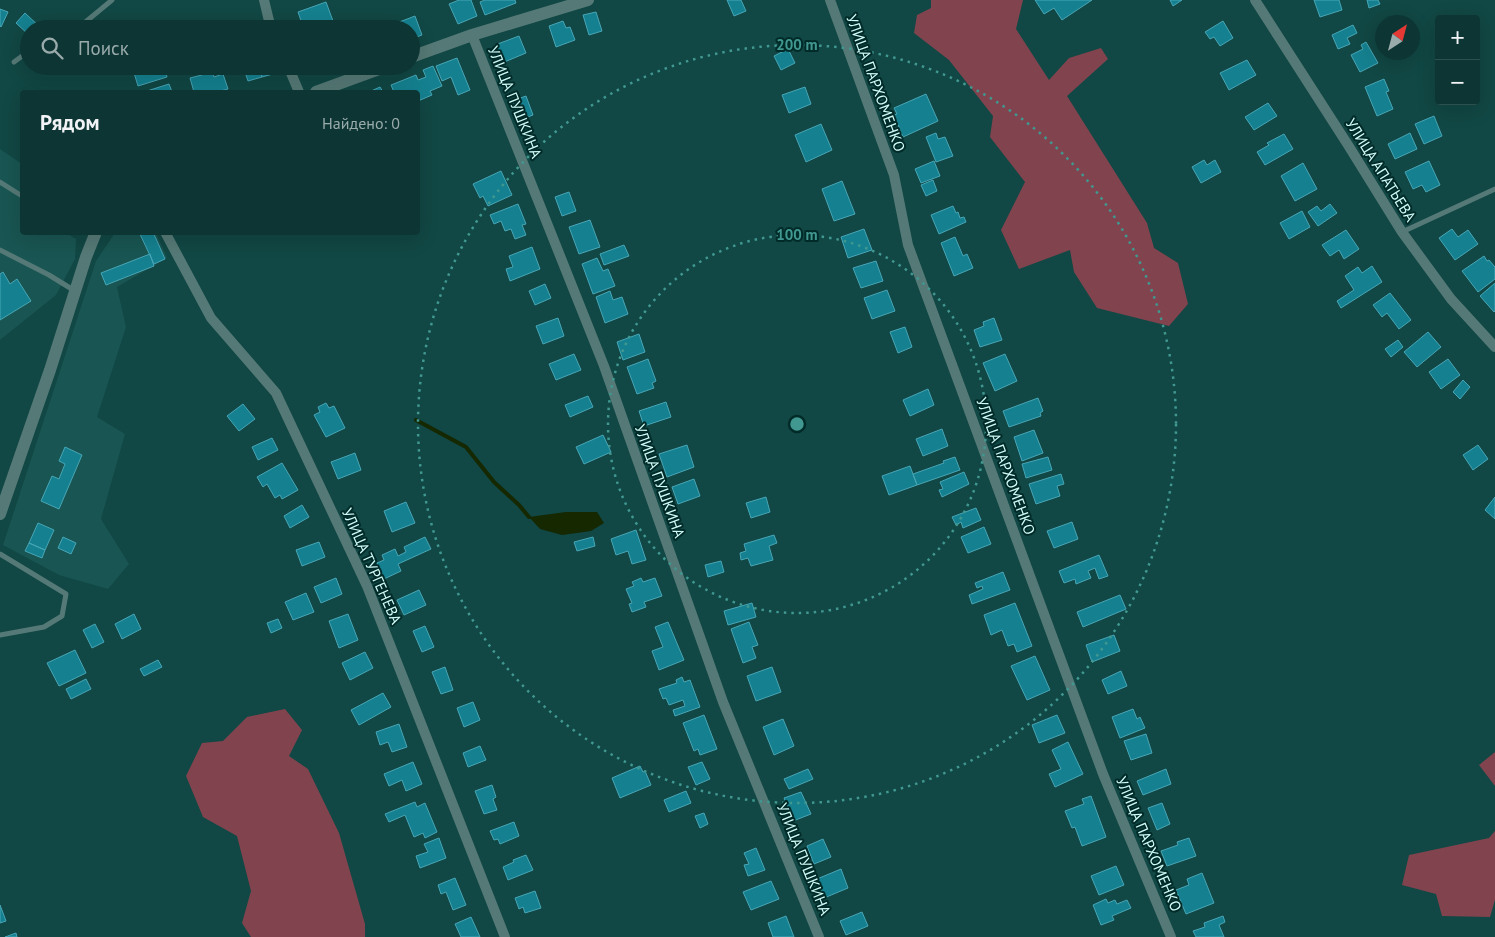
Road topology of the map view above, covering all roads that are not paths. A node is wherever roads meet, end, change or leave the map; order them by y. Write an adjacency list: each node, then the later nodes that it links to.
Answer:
1 (112, 0): 6 (lane)
2 (264, 0): 7 (street)
3 (588, 0): 8 (street)
4 (830, 0): 30 (street, УЛИЦА ПАРХОМЕНКО)
5 (1254, 0): 19 (street, УЛИЦА АПАТЬЕВА)
6 (88, 20)
7 (270, 20)
8 (472, 35): 9 (street); 29 (street, УЛИЦА ПУШКИНА)
9 (420, 54)
10 (20, 58): 11 (lane)
11 (14, 62)
12 (292, 75): 14 (street)
13 (362, 75): 15 (street)
14 (298, 90)
15 (321, 90)
16 (0, 182): 18 (lane)
17 (1495, 189): 19 (lane)
18 (20, 195)
19 (1402, 232): 24 (street, УЛИЦА АПАТЬЕВА)
20 (93, 235): 23 (street)
21 (166, 235): 28 (street, УЛИЦА ТУРГЕНЕВА)
22 (0, 250): 23 (lane)
23 (75, 292): 25 (street)
24 (1495, 346)
25 (0, 514)
26 (0, 554): 27 (lane)
27 (0, 635)
28 (505, 937)
29 (819, 937)
30 (1171, 937)

